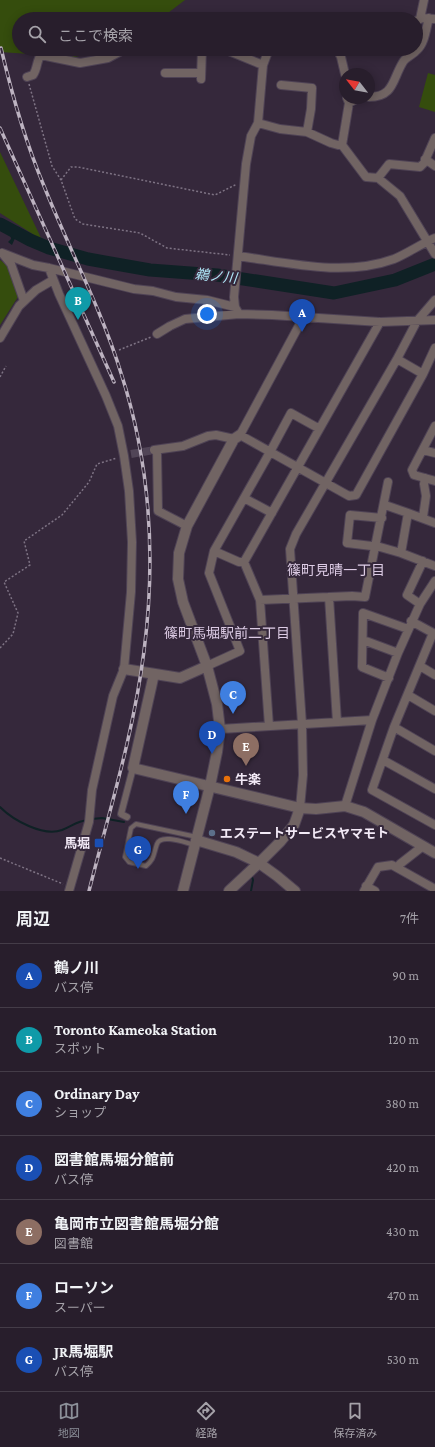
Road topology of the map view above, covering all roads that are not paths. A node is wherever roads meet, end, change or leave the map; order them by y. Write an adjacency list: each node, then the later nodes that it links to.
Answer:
1 (424, 0): 2 (street)
2 (420, 12)
3 (432, 19): 4 (street)
4 (423, 41)
5 (39, 56): 16 (street)
6 (45, 56): 7 (street)
7 (112, 56)
8 (202, 56): 15 (street)
9 (241, 56): 13 (street)
10 (266, 56): 13 (street)
11 (341, 56): 14 (street)
12 (409, 56): 18 (street)
13 (262, 65): 20 (street)
14 (344, 68)
15 (165, 73)
16 (27, 77)
17 (281, 86): 21 (street)
18 (375, 97)
19 (347, 104): 23 (street)
20 (258, 123): 21 (street); 31 (street)
21 (308, 132): 23 (street)
22 (435, 138): 24 (street)
23 (342, 145): 26 (street)
24 (425, 160): 25 (street); 26 (street)
25 (435, 166)
26 (378, 178): 28 (street)
27 (435, 238): 28 (street)
28 (428, 243): 30 (street); 31 (street)
29 (1, 252): 32 (street); 35 (street)
30 (435, 254)
31 (238, 259): 36 (street)
32 (49, 268): 33 (street); 36 (street)
33 (53, 280): 35 (street); 83 (street)
34 (435, 300): 38 (street)
35 (24, 302): 42 (street)
36 (237, 311): 37 (street); 41 (street)
37 (303, 318): 40 (street); 48 (street)
38 (417, 320): 39 (street); 40 (street); 44 (street)
39 (435, 320)
40 (380, 322): 47 (street)
41 (157, 334)
42 (0, 338)
43 (435, 348): 45 (street)
44 (397, 359): 45 (street); 55 (street)
45 (424, 374): 55 (street)
46 (435, 426): 49 (street)
47 (318, 428): 50 (street); 52 (street)
48 (237, 437): 50 (street); 64 (street); 64 (street)
49 (423, 450): 51 (street); 53 (street)
50 (270, 452): 52 (street); 57 (street)
51 (435, 453)
52 (297, 467): 55 (street); 59 (street)
53 (425, 478): 54 (street); 62 (street)
54 (435, 481)
55 (325, 482): 74 (street)
56 (388, 482): 58 (street)
57 (244, 498): 59 (street); 66 (street)
58 (384, 505): 60 (street); 61 (street)
59 (272, 513): 69 (street)
60 (408, 513): 62 (street); 67 (street)
61 (382, 518): 65 (street); 65 (street)
62 (423, 518): 63 (street)
63 (435, 523)
64 (187, 526): 81 (street)
65 (375, 547): 67 (street); 73 (street)
66 (214, 550): 69 (street); 81 (street)
67 (401, 553): 68 (street)
68 (423, 561): 70 (street); 76 (street)
69 (244, 562): 75 (street)
70 (435, 566)
71 (435, 581): 72 (street)
72 (432, 594): 76 (street)
73 (329, 597): 74 (street); 90 (street)
74 (293, 598): 75 (street); 91 (street)
75 (260, 600): 92 (street)
76 (420, 604): 77 (street)
77 (410, 625): 78 (street); 79 (street); 80 (street)
78 (434, 633): 82 (street)
79 (363, 640): 80 (street); 86 (street)
80 (398, 653): 86 (street)
81 (207, 666): 84 (street); 93 (street)
82 (420, 666): 85 (street); 87 (street)
83 (124, 669): 84 (street); 109 (street)
84 (154, 674): 97 (street)
85 (435, 675)
86 (389, 678): 89 (street)
87 (408, 695): 88 (street); 94 (street)
88 (435, 711)
89 (372, 720): 90 (street); 100 (street)
90 (337, 722): 91 (street)
91 (302, 724): 92 (street); 101 (street)
92 (269, 726): 93 (street)
93 (220, 728): 98 (street)
94 (394, 728): 95 (street); 96 (street)
95 (435, 751)
96 (383, 760): 99 (street); 103 (street)
97 (133, 768): 98 (street); 102 (street)
98 (210, 786): 101 (street); 104 (street)
99 (435, 789)
100 (345, 806): 101 (street); 105 (street)
101 (300, 808): 107 (street)
102 (127, 817)
103 (435, 825)
104 (196, 841): 104 (lane); 107 (street); 112 (street)
105 (423, 846): 106 (street); 108 (street)
106 (435, 853)
107 (259, 863): 113 (street); 114 (street)
108 (398, 867): 110 (street); 111 (street)
109 (70, 889)
110 (365, 889): 115 (street)
111 (435, 889)
112 (183, 891)
113 (229, 891)
114 (295, 891)
115 (375, 891)

